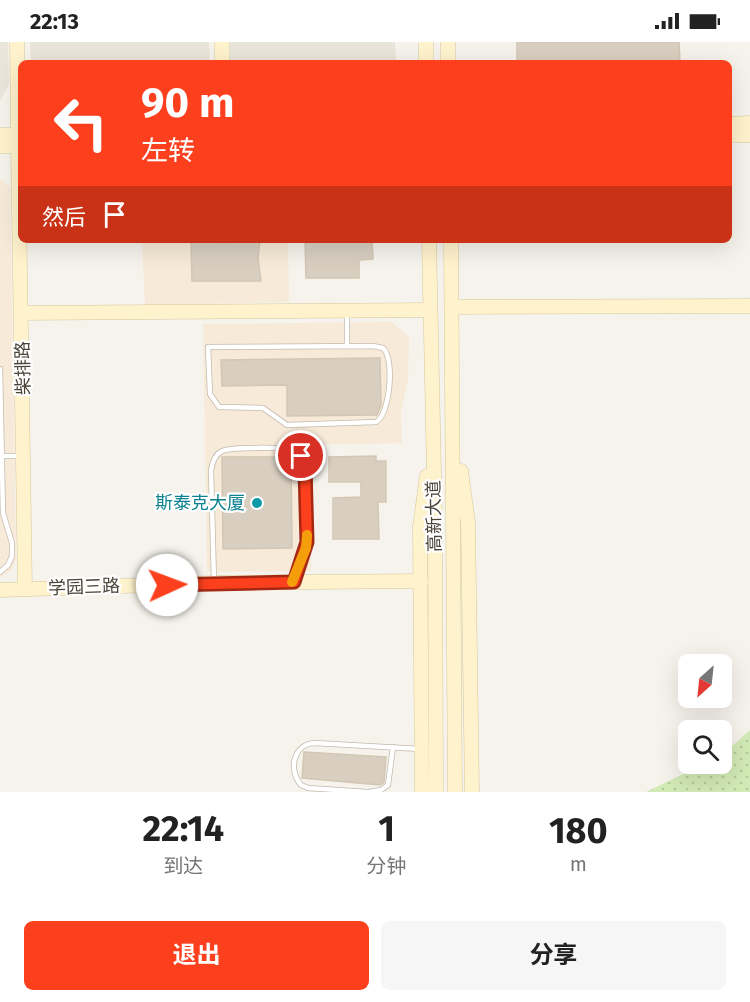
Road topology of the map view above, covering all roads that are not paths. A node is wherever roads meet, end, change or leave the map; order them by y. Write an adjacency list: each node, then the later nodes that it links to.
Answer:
1 (17, 42): 8 (main road, 柴排路)
2 (222, 42): 5 (main road)
3 (426, 42): 6 (main road)
4 (448, 42): 7 (main road)
5 (222, 60)
6 (426, 60)
7 (448, 60)
8 (18, 75)
9 (750, 123): 10 (main road)
10 (732, 124)
11 (0, 135): 14 (main road)
12 (732, 135): 13 (main road)
13 (750, 135)
14 (18, 140)
15 (18, 141): 16 (main road)
16 (0, 146)
17 (21, 243): 24 (main road, 柴排路)
18 (429, 243): 22 (main road, 高新大道)
19 (451, 243): 21 (main road, 高新大道)
20 (750, 306): 21 (main road)
21 (452, 307): 27 (main road, 高新大道)
22 (430, 310): 23 (main road); 28 (main road, 高新大道)
23 (347, 311): 24 (main road); 25 (lane)
24 (22, 313): 30 (main road, 柴排路)
25 (347, 346): 25 (lane)
26 (0, 369): 29 (lane)
27 (454, 436): 42 (main road, 高新大道); 43 (main road)
28 (432, 438): 32 (main road); 41 (main road, 高新大道)
29 (3, 456): 30 (lane); 31 (lane)
30 (24, 456): 35 (main road, 柴排路)
31 (0, 572)
32 (421, 581): 33 (main road, 学园三路); 38 (main road)
33 (294, 582): 34 (main road, 学园三路); 34 (lane)
34 (214, 583): 35 (main road, 学园三路)
35 (26, 589): 36 (main road, 学园三路)
36 (0, 590)
37 (393, 747): 38 (lane); 39 (lane); 39 (lane)
38 (423, 749): 40 (main road)
39 (368, 792)
40 (422, 792)
41 (436, 792)
42 (455, 792)
43 (472, 792)

